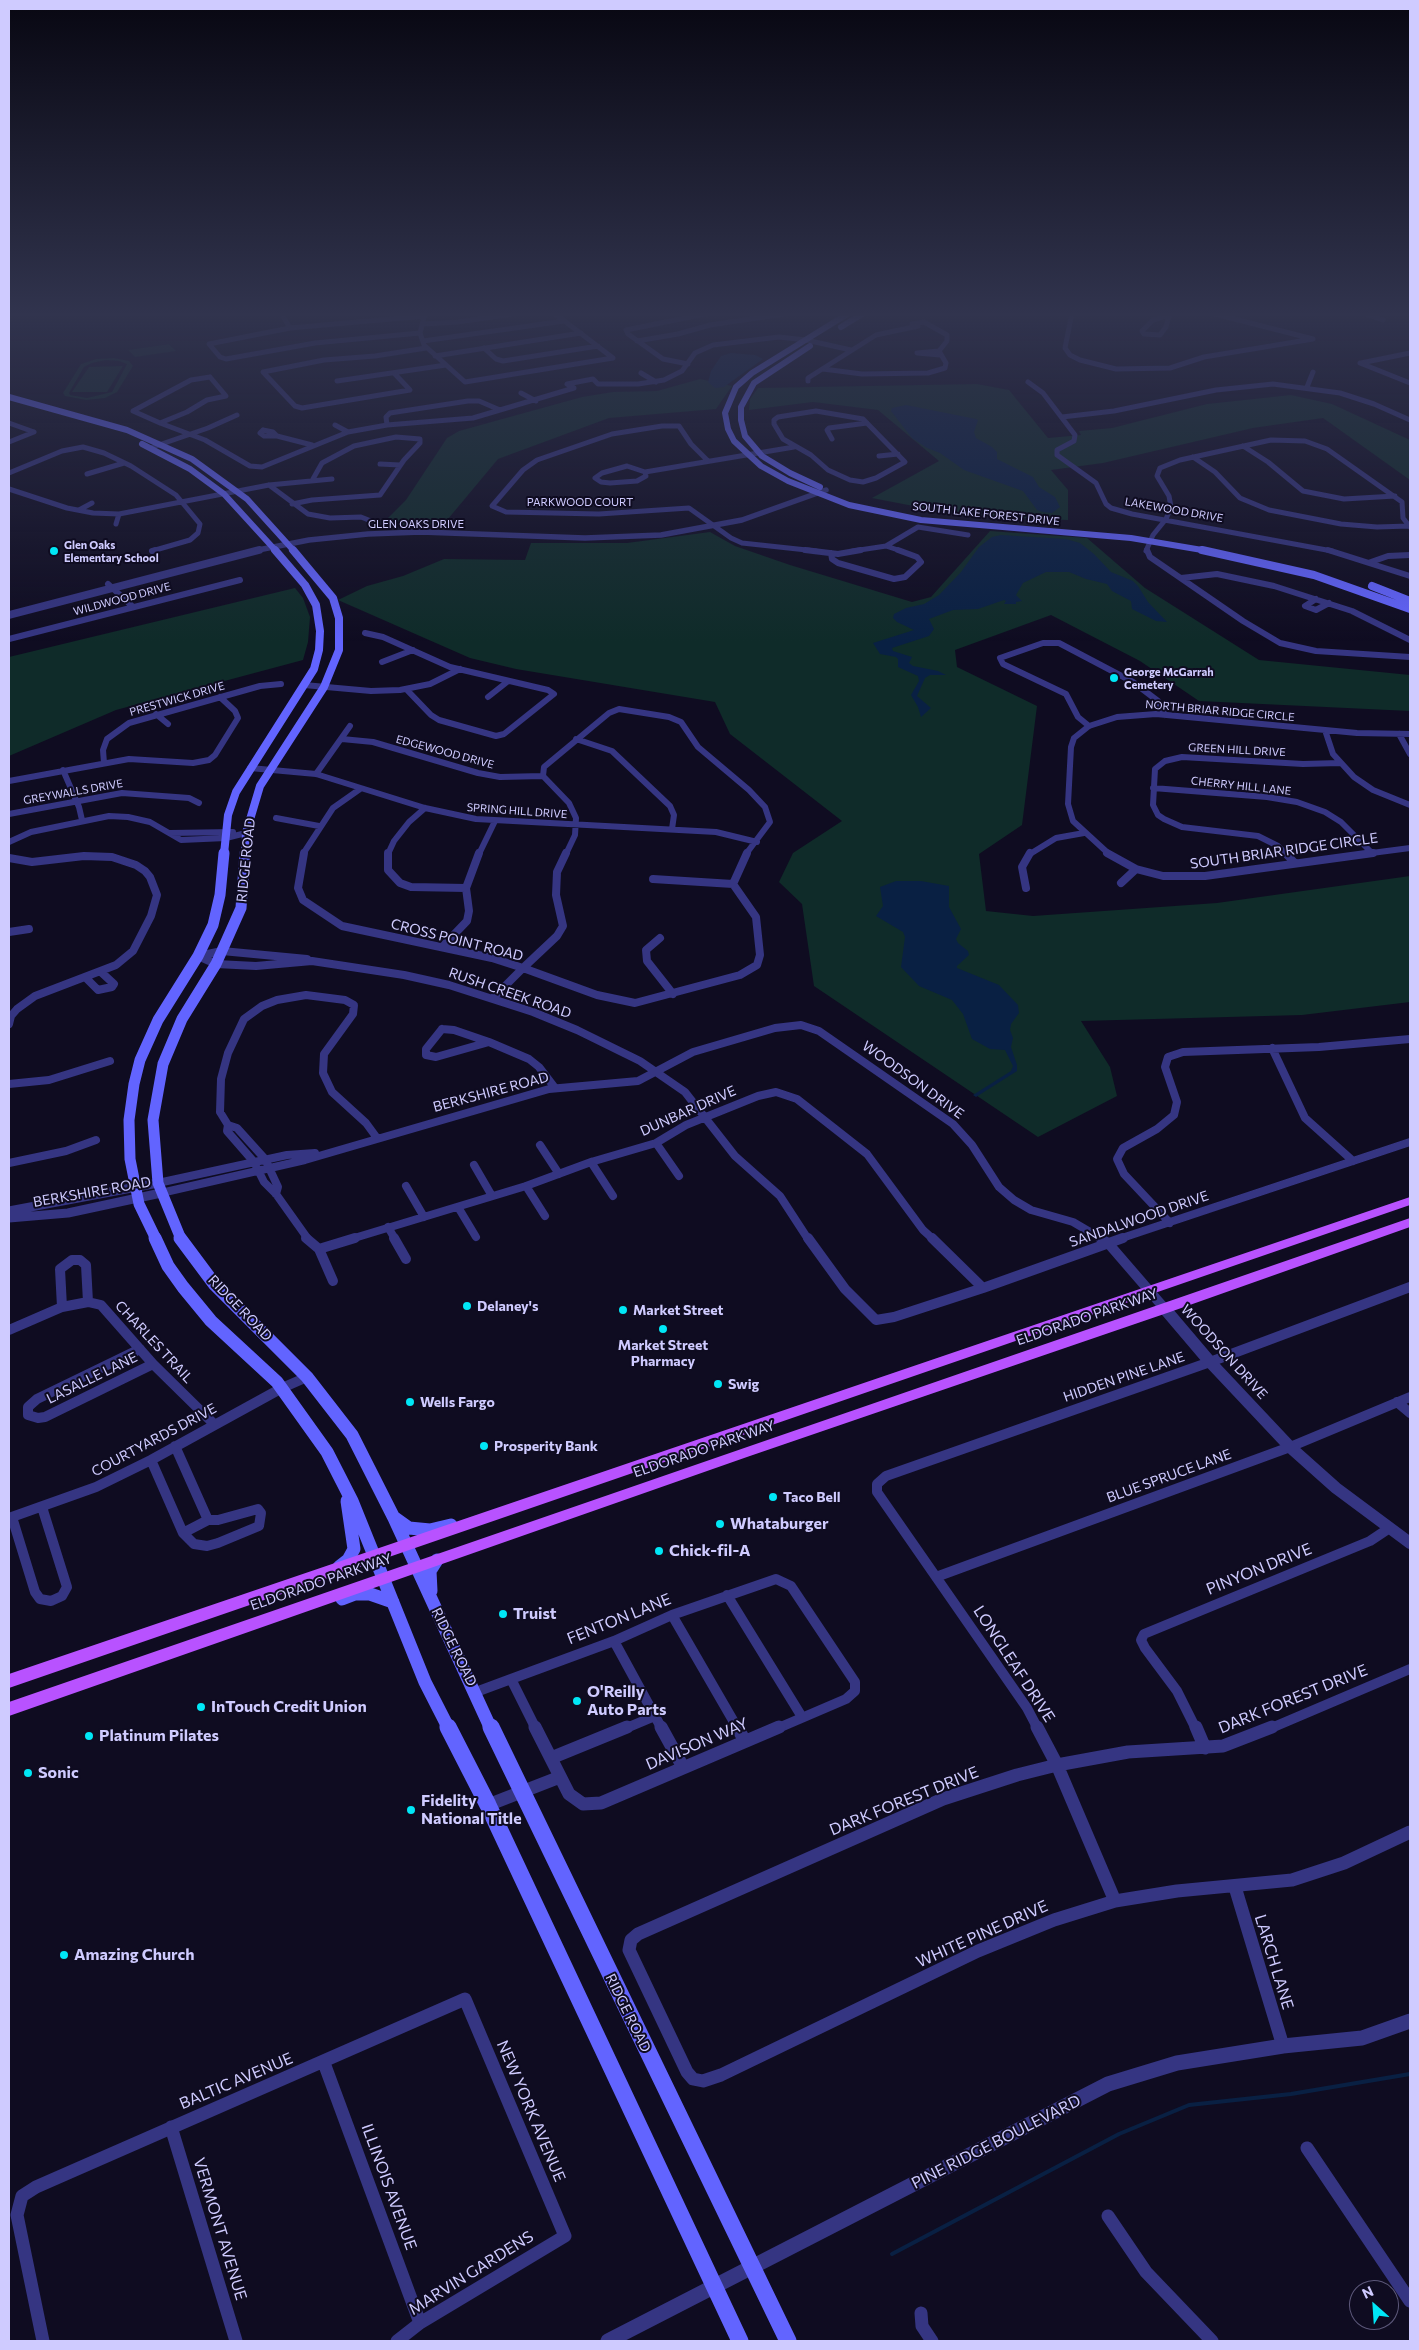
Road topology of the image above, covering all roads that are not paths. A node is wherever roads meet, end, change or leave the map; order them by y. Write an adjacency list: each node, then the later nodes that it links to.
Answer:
1 (867, 422): 30 (street)
2 (9, 423): 20 (street)
3 (82, 423): 27 (main road, RIDGE ROAD)
4 (102, 423): 22 (main road, RIDGE ROAD)
5 (162, 423): 16 (street)
6 (218, 423): 16 (street)
7 (425, 423): 14 (street)
8 (727, 423): 29 (main road, SOUTH LAKE FOREST DRIVE)
9 (742, 423): 28 (main road, SOUTH LAKE FOREST DRIVE)
10 (774, 423): 26 (street)
11 (863, 423): 19 (street)
12 (1066, 423): 57 (street, LAKEWOOD DRIVE)
13 (335, 425): 15 (street)
14 (387, 425): 15 (street)
15 (348, 432): 23 (street)
16 (191, 434): 22 (street); 23 (street)
17 (1308, 434): 21 (street)
18 (277, 436): 23 (street)
19 (832, 439)
20 (9, 442)
21 (1304, 442): 24 (street); 49 (street)
22 (161, 444): 27 (street); 47 (main road, RIDGE ROAD)
23 (312, 446)
24 (1243, 446): 32 (street); 49 (street)
25 (80, 447): 34 (street); 40 (street)
26 (794, 447): 28 (street); 30 (street)
27 (150, 448): 48 (main road, RIDGE ROAD)
28 (758, 452): 29 (street); 46 (main road, SOUTH LAKE FOREST DRIVE)
29 (746, 454): 33 (street); 46 (main road, SOUTH LAKE FOREST DRIVE)
30 (898, 454): 31 (street)
31 (879, 456)
32 (1193, 457): 38 (street); 61 (street)
33 (708, 461): 39 (street); 60 (street, PARKWOOD COURT)
34 (124, 462): 41 (street); 51 (street)
35 (380, 464): 36 (street)
36 (400, 465): 42 (street); 52 (street)
37 (1151, 469): 38 (street)
38 (1158, 470): 57 (street)
39 (645, 472): 39 (street)
40 (9, 473)
41 (86, 474)
42 (313, 479): 43 (street); 44 (street)
43 (332, 479)
44 (269, 485): 47 (street); 52 (street)
45 (9, 489): 53 (street)
46 (818, 490): 60 (street, GLEN OAKS DRIVE); 63 (main road, SOUTH LAKE FOREST DRIVE); 63 (main road, SOUTH LAKE FOREST DRIVE)
47 (238, 491): 48 (street); 64 (main road, RIDGE ROAD)
48 (224, 494): 51 (street); 65 (main road, RIDGE ROAD)
49 (1394, 496): 54 (street)
50 (92, 502): 53 (street)
51 (184, 502): 56 (street); 67 (street)
52 (292, 504): 58 (street)
53 (79, 510): 56 (street)
54 (1403, 511): 55 (street); 61 (street)
55 (1410, 512)
56 (119, 514): 59 (street)
57 (1166, 519): 63 (street); 70 (street, LAKEWOOD DRIVE)
58 (372, 521)
59 (116, 524)
60 (713, 525): 64 (street, GLEN OAKS DRIVE); 68 (street, PARKWOOD COURT)
61 (1409, 526)
62 (968, 535): 66 (street, PARKWOOD COURT)
63 (1152, 538): 73 (street); 77 (main road, SOUTH LAKE FOREST DRIVE); 84 (main road, SOUTH LAKE FOREST DRIVE)
64 (287, 542): 65 (street, GLEN OAKS DRIVE); 72 (main road, RIDGE ROAD)
65 (271, 545): 76 (main road, RIDGE ROAD); 79 (street, GLEN OAKS DRIVE)
66 (886, 546): 68 (street, PARKWOOD COURT); 74 (street)
67 (152, 551)
68 (831, 553): 74 (street)
69 (1410, 555): 70 (street)
70 (1372, 562): 71 (street, LAKEWOOD DRIVE)
71 (1410, 576)
72 (318, 577): 76 (main road); 97 (main road, RIDGE ROAD)
73 (1181, 578): 80 (street); 91 (street)
74 (898, 579)
75 (240, 580): 83 (street, WILDWOOD DRIVE)
76 (302, 580): 96 (main road, RIDGE ROAD)
77 (1353, 580)
78 (1361, 582): 81 (main road)
79 (110, 586): 83 (street); 85 (street, GLEN OAKS DRIVE); 86 (street, GLEN OAKS DRIVE)
80 (1316, 599): 82 (street); 82 (street)
81 (1410, 601)
82 (1329, 603): 89 (street)
83 (132, 606): 88 (street, WILDWOOD DRIVE)
84 (1410, 609)
85 (9, 610)
86 (9, 615)
87 (365, 633): 90 (street)
88 (9, 639)
89 (1410, 640)
90 (413, 650): 92 (street); 93 (street)
91 (1410, 657)
92 (382, 662)
93 (460, 669): 94 (street); 98 (street)
94 (508, 682): 98 (street); 100 (street)
95 (281, 684): 99 (street, PRESTWICK DRIVE)
96 (304, 685): 97 (street); 115 (main road, RIDGE ROAD)
97 (324, 687): 98 (street); 116 (main road, RIDGE ROAD)
98 (407, 690)
99 (220, 697): 101 (street, PRESTWICK DRIVE); 112 (street)
100 (488, 697)
101 (156, 714): 103 (street); 113 (street, PRESTWICK DRIVE)
102 (1165, 715): 105 (street, NORTH BRIAR RIDGE CIRCLE); 105 (street); 106 (street, NORTH BRIAR RIDGE CIRCLE)
103 (168, 724)
104 (350, 726): 109 (street)
105 (1089, 726): 134 (street)
106 (1325, 730): 107 (street, NORTH BRIAR RIDGE CIRCLE); 114 (street)
107 (1399, 734): 108 (street, NORTH BRIAR RIDGE CIRCLE); 111 (street)
108 (1410, 734)
109 (342, 738): 118 (street); 119 (street, EDGEWOOD DRIVE)
110 (576, 739): 119 (street); 133 (street); 138 (street)
111 (1410, 754)
112 (200, 762): 113 (street)
113 (104, 763): 117 (street)
114 (1340, 763): 121 (street, GREEN HILL DRIVE); 125 (street)
115 (250, 768): 116 (street, SPRING HILL DRIVE); 136 (main road, RIDGE ROAD)
116 (270, 769): 118 (street, SPRING HILL DRIVE); 135 (main road, RIDGE ROAD)
117 (63, 770): 120 (street); 123 (street)
118 (316, 774): 122 (street, SPRING HILL DRIVE)
119 (543, 776): 131 (street)
120 (9, 781)
121 (1152, 788): 140 (street, CHERRY HILL LANE); 142 (street, GREEN HILL DRIVE)
122 (360, 789): 126 (street, SPRING HILL DRIVE); 132 (street, CROSS POINT ROAD)
123 (76, 800): 124 (street, GREYWALLS DRIVE); 127 (street, GREYWALLS DRIVE); 129 (street)
124 (199, 803)
125 (1410, 805)
126 (424, 808): 130 (street, SPRING HILL DRIVE); 147 (street)
127 (9, 814)
128 (276, 818): 132 (street)
129 (82, 820): 136 (street); 137 (street)
130 (495, 821): 131 (street, SPRING HILL DRIVE); 147 (street)
131 (577, 825): 133 (street, SPRING HILL DRIVE); 157 (street)
132 (319, 826): 152 (street, CROSS POINT ROAD)
133 (672, 829): 138 (street, SPRING HILL DRIVE)
134 (1084, 832): 143 (street, SOUTH BRIAR RIDGE CIRCLE); 148 (street)
135 (246, 833): 136 (street); 153 (main road, RIDGE ROAD)
136 (226, 835): 154 (main road, RIDGE ROAD)
137 (9, 842)
138 (757, 842): 146 (street)
139 (1410, 848): 140 (street, SOUTH BRIAR RIDGE CIRCLE)
140 (1371, 852): 142 (street, SOUTH BRIAR RIDGE CIRCLE)
141 (9, 858): 158 (street)
142 (1295, 863): 143 (street, SOUTH BRIAR RIDGE CIRCLE)
143 (1136, 870): 145 (street)
144 (653, 879): 146 (street)
145 (1121, 883)
146 (733, 884): 160 (street, CROSS POINT ROAD)
147 (466, 888): 152 (street)
148 (1026, 888)
149 (29, 930): 150 (street)
150 (9, 932)
151 (660, 938): 160 (street)
152 (442, 947): 157 (street, CROSS POINT ROAD)
153 (222, 951): 154 (street, RUSH CREEK ROAD); 155 (street, RUSH CREEK ROAD); 156 (main road, RIDGE ROAD)
154 (198, 956): 156 (street, RUSH CREEK ROAD); 189 (main road, RIDGE ROAD)
155 (312, 961): 156 (street, RUSH CREEK ROAD); 161 (street, RUSH CREEK ROAD)
156 (216, 964): 190 (main road, RIDGE ROAD)
157 (523, 968): 160 (street, CROSS POINT ROAD); 161 (street)
158 (101, 972): 159 (street); 159 (street)
159 (86, 978): 163 (street)
160 (673, 994)
161 (493, 998): 169 (street, RUSH CREEK ROAD)
162 (354, 1005): 173 (street); 174 (street)
163 (9, 1024)
164 (806, 1026): 169 (street, BERKSHIRE ROAD); 205 (street, WOODSON DRIVE)
165 (1410, 1039): 167 (street)
166 (489, 1042): 166 (street); 171 (street)
167 (1272, 1048): 179 (street); 202 (street)
168 (110, 1061): 170 (street)
169 (655, 1072): 171 (street, BERKSHIRE ROAD); 172 (street, RUSH CREEK ROAD)
170 (9, 1084)
171 (555, 1088): 174 (street, BERKSHIRE ROAD)
172 (705, 1118): 177 (street, DUNBAR DRIVE); 210 (street, DUNBAR DRIVE); 215 (street, RUSH CREEK ROAD)
173 (228, 1125): 182 (street); 183 (street)
174 (377, 1138): 182 (street, BERKSHIRE ROAD)
175 (96, 1140): 180 (street)
176 (1410, 1142): 179 (street, SANDALWOOD DRIVE)
177 (656, 1143): 181 (street, DUNBAR DRIVE); 186 (street)
178 (540, 1145): 185 (street)
179 (1353, 1161): 202 (street, SANDALWOOD DRIVE)
180 (9, 1162)
181 (591, 1162): 185 (street, DUNBAR DRIVE); 193 (street)
182 (267, 1164): 183 (street, BERKSHIRE ROAD); 191 (street)
183 (256, 1166): 190 (street, BERKSHIRE ROAD); 191 (street)
184 (474, 1166): 192 (street)
185 (559, 1174): 188 (street, DUNBAR DRIVE)
186 (680, 1176)
187 (406, 1186): 199 (street)
188 (526, 1186): 192 (street, DUNBAR DRIVE); 198 (street)
189 (135, 1188): 190 (street, BERKSHIRE ROAD); 194 (main road, RIDGE ROAD); 197 (street, BERKSHIRE ROAD)
190 (160, 1188): 194 (street, BERKSHIRE ROAD); 220 (main road, RIDGE ROAD)
191 (276, 1194): 206 (street)
192 (492, 1196): 196 (street, DUNBAR DRIVE)
193 (613, 1196)
194 (138, 1199): 200 (street, BERKSHIRE ROAD); 221 (main road, RIDGE ROAD)
195 (1410, 1201): 211 (main road, ELDORADO PARKWAY)
196 (458, 1207): 199 (street, DUNBAR DRIVE); 204 (street)
197 (9, 1211)
198 (545, 1216)
199 (424, 1217): 203 (street, DUNBAR DRIVE)
200 (9, 1218)
201 (1410, 1222): 214 (main road, ELDORADO PARKWAY)
202 (1170, 1223): 205 (street, SANDALWOOD DRIVE)
203 (388, 1228): 206 (street, DUNBAR DRIVE); 207 (street)
204 (476, 1237)
205 (1108, 1243): 210 (street, SANDALWOOD DRIVE); 211 (street, WOODSON DRIVE)
206 (320, 1249): 208 (street)
207 (406, 1259)
208 (333, 1281)
209 (1410, 1287): 218 (street, HIDDEN PINE LANE)
210 (983, 1288): 215 (street, SANDALWOOD DRIVE)
211 (1149, 1292): 214 (street, WOODSON DRIVE); 226 (main road, ELDORADO PARKWAY)
212 (88, 1302): 213 (street); 213 (street); 217 (street, CHARLES TRAIL)
213 (62, 1307): 216 (street)
214 (1165, 1309): 218 (street, WOODSON DRIVE); 229 (main road, ELDORADO PARKWAY)
215 (876, 1320)
216 (9, 1330)
217 (140, 1348): 219 (street, CHARLES TRAIL); 219 (street, LASALLE LANE)
218 (1210, 1362): 228 (street, WOODSON DRIVE); 231 (street, HIDDEN PINE LANE)
219 (154, 1364): 225 (street, CHARLES TRAIL)
220 (307, 1377): 221 (street, COURTYARDS DRIVE); 235 (main road, RIDGE ROAD)
221 (282, 1388): 225 (street, COURTYARDS DRIVE); 232 (main road, RIDGE ROAD)
222 (1410, 1397): 223 (street, BLUE SPRUCE LANE)
223 (1397, 1402): 224 (street); 228 (street, BLUE SPRUCE LANE)
224 (1410, 1413)
225 (214, 1424): 227 (street, COURTYARDS DRIVE)
226 (730, 1434): 229 (main road); 236 (main road, ELDORADO PARKWAY)
227 (175, 1446): 230 (street, COURTYARDS DRIVE); 237 (street)
228 (1290, 1446): 238 (street, WOODSON DRIVE); 246 (street, BLUE SPRUCE LANE)
229 (742, 1453): 243 (main road, ELDORADO PARKWAY)
230 (151, 1460): 233 (street, COURTYARDS DRIVE); 239 (street)
231 (877, 1484): 246 (street, LONGLEAF DRIVE)
232 (345, 1487): 242 (main road, RIDGE ROAD); 244 (main road)
233 (42, 1508): 234 (street, COURTYARDS DRIVE); 234 (street)
234 (10, 1517)
235 (394, 1518): 236 (main road); 241 (main road, RIDGE ROAD)
236 (486, 1518): 241 (main road, ELDORADO PARKWAY)
237 (208, 1520): 239 (street); 239 (street)
238 (1388, 1528): 240 (street, WOODSON DRIVE); 253 (street, PINYON DRIVE)
239 (183, 1533)
240 (1410, 1543)
241 (407, 1544): 242 (main road, ELDORADO PARKWAY); 245 (main road, RIDGE ROAD)
242 (374, 1556): 244 (main road, ELDORADO PARKWAY); 247 (main road, RIDGE ROAD)
243 (437, 1560): 245 (main road, ELDORADO PARKWAY); 249 (main road)
244 (339, 1567): 257 (main road, ELDORADO PARKWAY)
245 (417, 1567): 247 (main road, ELDORADO PARKWAY); 249 (main road, RIDGE ROAD)
246 (936, 1577): 266 (street, LONGLEAF DRIVE)
247 (383, 1578): 250 (main road, RIDGE ROAD); 251 (main road, ELDORADO PARKWAY)
248 (728, 1595): 252 (street, FENTON LANE); 258 (street, FENTON LANE); 262 (street)
249 (432, 1600): 259 (main road, RIDGE ROAD)
250 (393, 1602): 251 (main road); 270 (main road, RIDGE ROAD)
251 (288, 1612): 260 (main road, ELDORADO PARKWAY)
252 (672, 1615): 254 (street, FENTON LANE); 263 (street)
253 (1142, 1637): 264 (street)
254 (614, 1641): 256 (street, FENTON LANE); 261 (street)
255 (1410, 1669): 264 (street, DARK FOREST DRIVE)
256 (511, 1679): 259 (street, FENTON LANE); 265 (street, DAVISON WAY)
257 (9, 1681)
258 (855, 1691): 262 (street, DAVISON WAY)
259 (476, 1692): 269 (main road, RIDGE ROAD)
260 (9, 1709)
261 (655, 1716): 265 (street); 267 (street)
262 (802, 1717): 263 (street, DAVISON WAY)
263 (745, 1741): 267 (street, DAVISON WAY)
264 (1205, 1748): 266 (street, DARK FOREST DRIVE)
265 (551, 1758): 268 (street, DAVISON WAY)
266 (1057, 1765): 273 (street, LONGLEAF DRIVE); 278 (street, DARK FOREST DRIVE)
267 (683, 1767): 268 (street, DAVISON WAY)
268 (560, 1777): 269 (street)
269 (521, 1793): 270 (street); 283 (main road, RIDGE ROAD)
270 (488, 1806): 284 (main road, RIDGE ROAD)
271 (1410, 1832): 272 (street, WHITE PINE DRIVE)
272 (1235, 1887): 273 (street, WHITE PINE DRIVE); 276 (street, LARCH LANE)
273 (1115, 1901): 278 (street, WHITE PINE DRIVE)
274 (465, 2000): 277 (street, BALTIC AVENUE); 282 (street, NEW YORK AVENUE)
275 (1410, 2021): 276 (street, PINE RIDGE BOULEVARD)
276 (1282, 2046): 283 (street, PINE RIDGE BOULEVARD)
277 (324, 2063): 279 (street, BALTIC AVENUE); 287 (street, ILLINOIS AVENUE)
278 (697, 2081)
279 (171, 2127): 288 (street, BALTIC AVENUE); 289 (street, VERMONT AVENUE)
280 (1307, 2148): 285 (street)
281 (1108, 2216): 295 (street)
282 (565, 2236): 287 (street, MARVIN GARDENS)
283 (752, 2267): 284 (street, PINE RIDGE BOULEVARD); 293 (main road, RIDGE ROAD)
284 (714, 2287): 291 (street, PINE RIDGE BOULEVARD); 292 (main road, RIDGE ROAD)
285 (1410, 2301)
286 (921, 2313): 294 (street)
287 (420, 2323): 290 (street, MARVIN GARDENS)
288 (42, 2341)
289 (236, 2341)
290 (397, 2341)
291 (608, 2341)
292 (740, 2341)
293 (788, 2341)
294 (932, 2341)
295 (1212, 2341)

